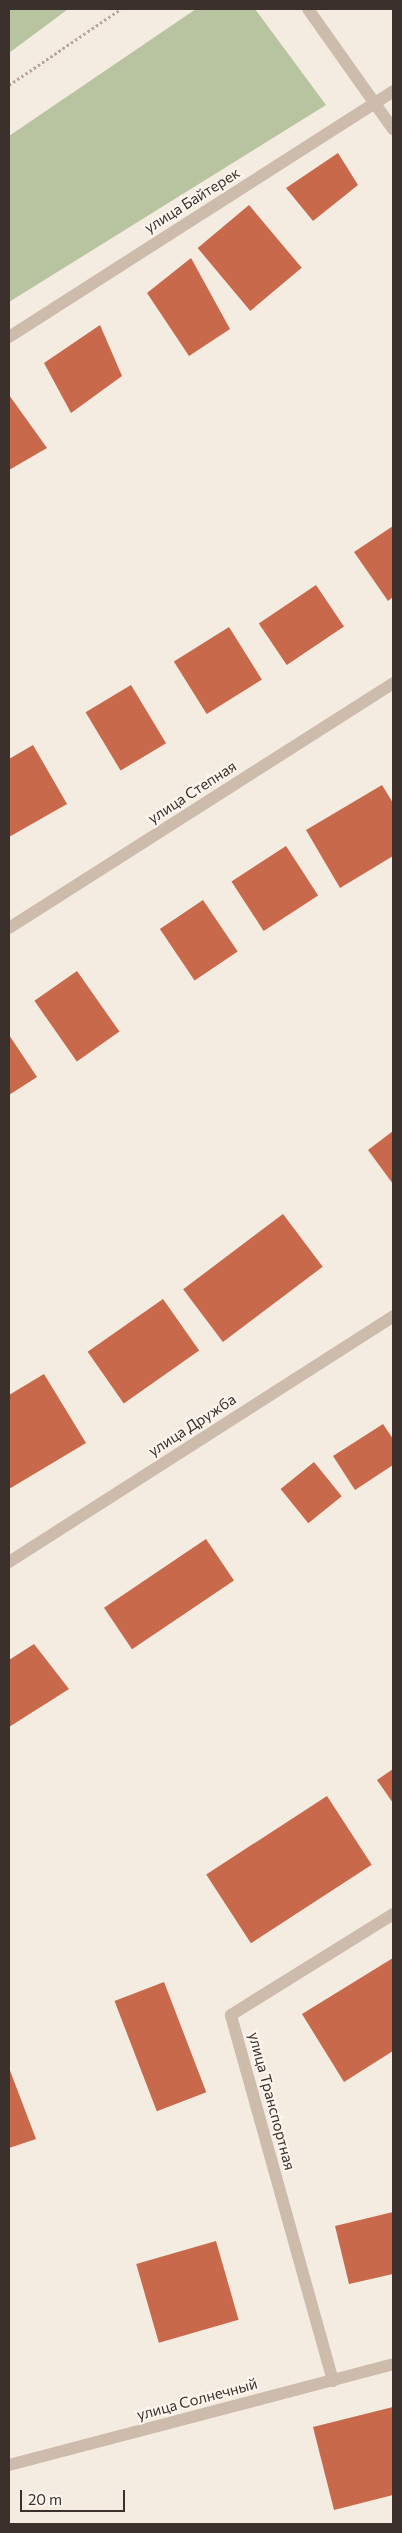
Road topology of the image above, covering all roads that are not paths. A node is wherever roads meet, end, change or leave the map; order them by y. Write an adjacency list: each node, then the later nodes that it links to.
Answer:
1 (308, 9): 3 (street)
2 (393, 91): 3 (street, улица Байтерек)
3 (375, 104): 4 (street); 5 (street, улица Байтерек)
4 (393, 129)
5 (9, 337)
6 (393, 683): 7 (street, улица Степная)
7 (9, 928)
8 (393, 1316): 9 (street, улица Дружба)
9 (9, 1562)
10 (393, 1914): 12 (street, улица Транспортная)
11 (393, 2364): 12 (street, улица Солнечный)
12 (333, 2381): 13 (street, улица Солнечный)
13 (9, 2465)

